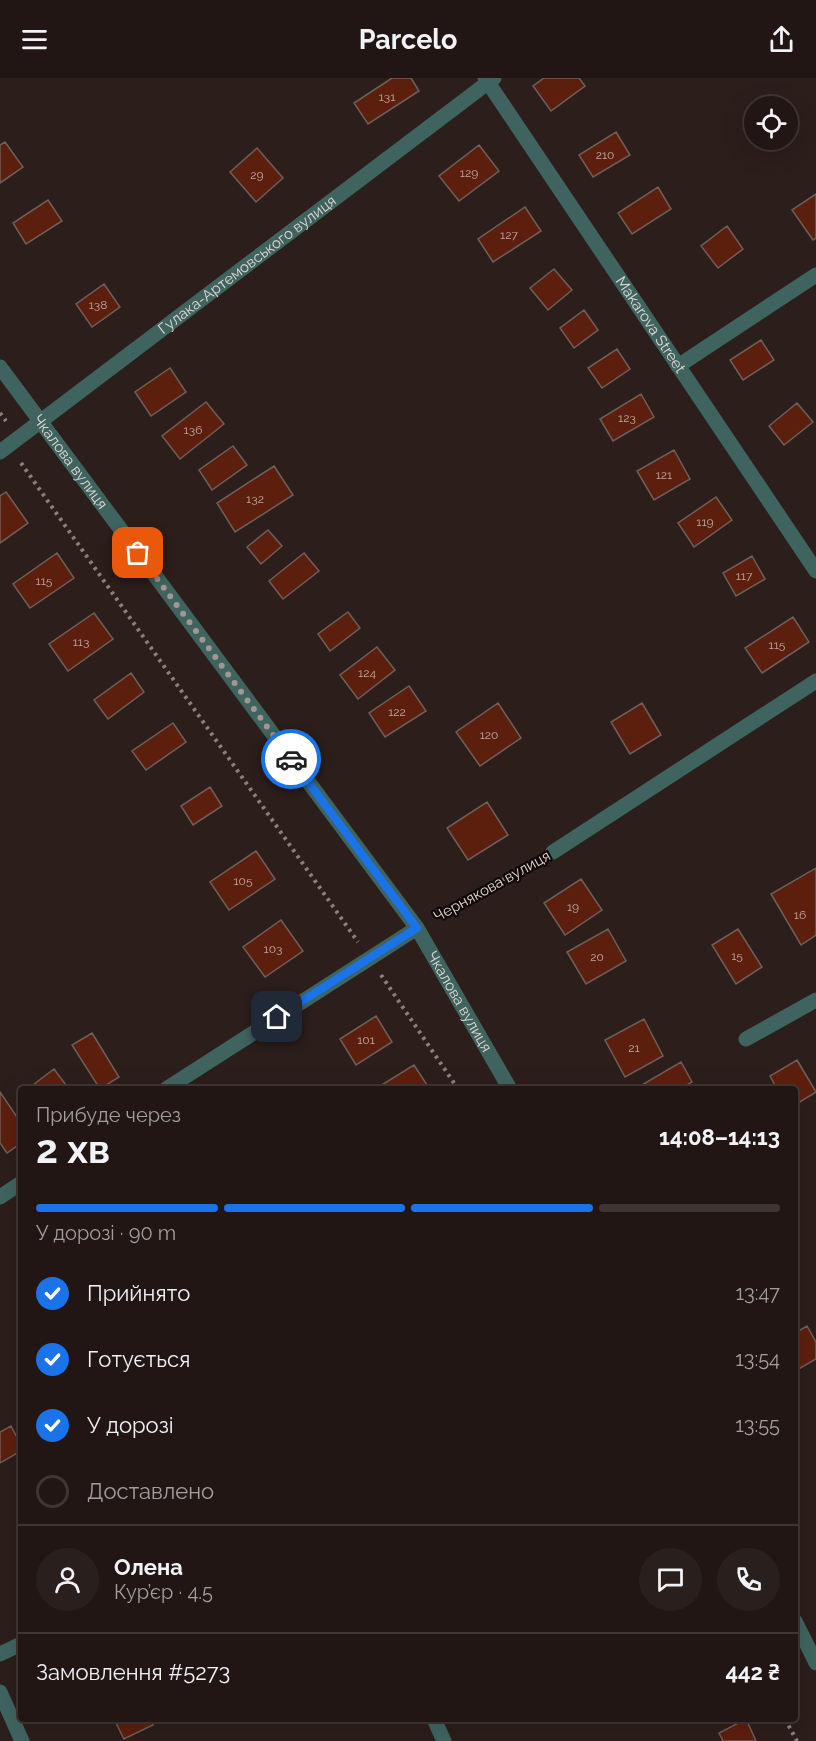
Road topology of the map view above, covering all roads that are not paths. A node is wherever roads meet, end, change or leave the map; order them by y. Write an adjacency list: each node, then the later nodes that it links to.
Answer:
1 (489, 80): 4 (street, Makarova Street); 5 (street, Гулака-Артемовського вулиця)
2 (816, 275): 4 (street)
3 (0, 366): 5 (street, Чкалова вулиця)
4 (678, 366): 7 (street, Makarova Street)
5 (40, 422): 6 (street, Гулака-Артемовського вулиця); 10 (street, Чкалова вулиця)
6 (4, 449)
7 (816, 571)
8 (816, 681): 9 (street, Чернякова вулиця)
9 (553, 852)
10 (417, 928): 13 (street, Чернякова вулиця); 14 (street, Чкалова вулиця)
11 (816, 1000): 12 (street)
12 (746, 1039)
13 (171, 1086)
14 (508, 1086)
15 (18, 1185): 16 (street)
16 (0, 1197)
17 (798, 1627): 20 (street)
18 (18, 1645): 19 (street)
19 (0, 1654)
20 (816, 1664)
21 (0, 1692): 23 (street)
22 (435, 1722): 24 (street)
23 (22, 1741)
24 (444, 1741)

